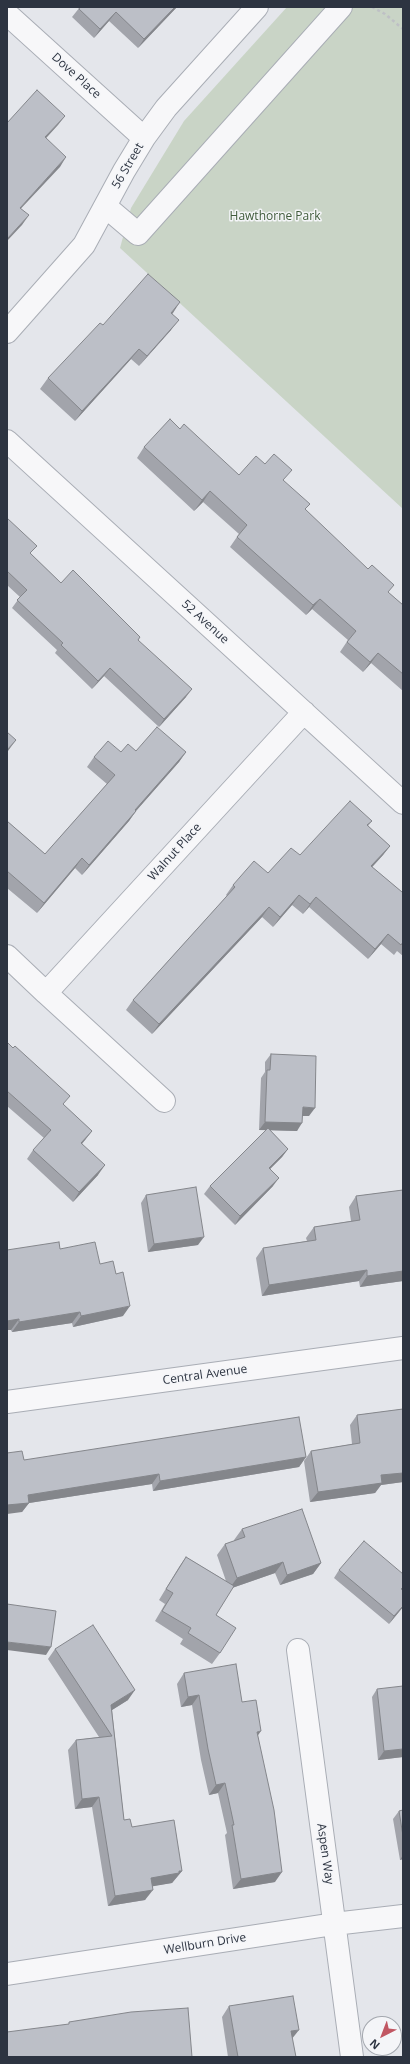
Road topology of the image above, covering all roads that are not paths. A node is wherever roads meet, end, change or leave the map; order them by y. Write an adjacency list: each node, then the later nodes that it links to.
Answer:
1 (257, 7): 4 (street, 56 Street)
2 (341, 7): 5 (street)
3 (7, 14): 4 (street, Dove Place)
4 (144, 138): 5 (street, 56 Street)
5 (105, 206): 6 (street, 56 Street)
6 (7, 332)
7 (7, 441): 8 (street, 52 Avenue)
8 (304, 712): 9 (street, 52 Avenue); 11 (street, Walnut Place)
9 (403, 803)
10 (7, 956): 11 (street)
11 (46, 993): 12 (street)
12 (164, 1102)
13 (403, 1348): 14 (street, Central Avenue)
14 (7, 1402)
15 (298, 1650): 17 (street, Aspen Way)
16 (403, 1916): 17 (street, Wellburn Drive)
17 (334, 1924): 18 (street, Wellburn Drive); 19 (street, Aspen Way)
18 (7, 1974)
19 (352, 2057)

